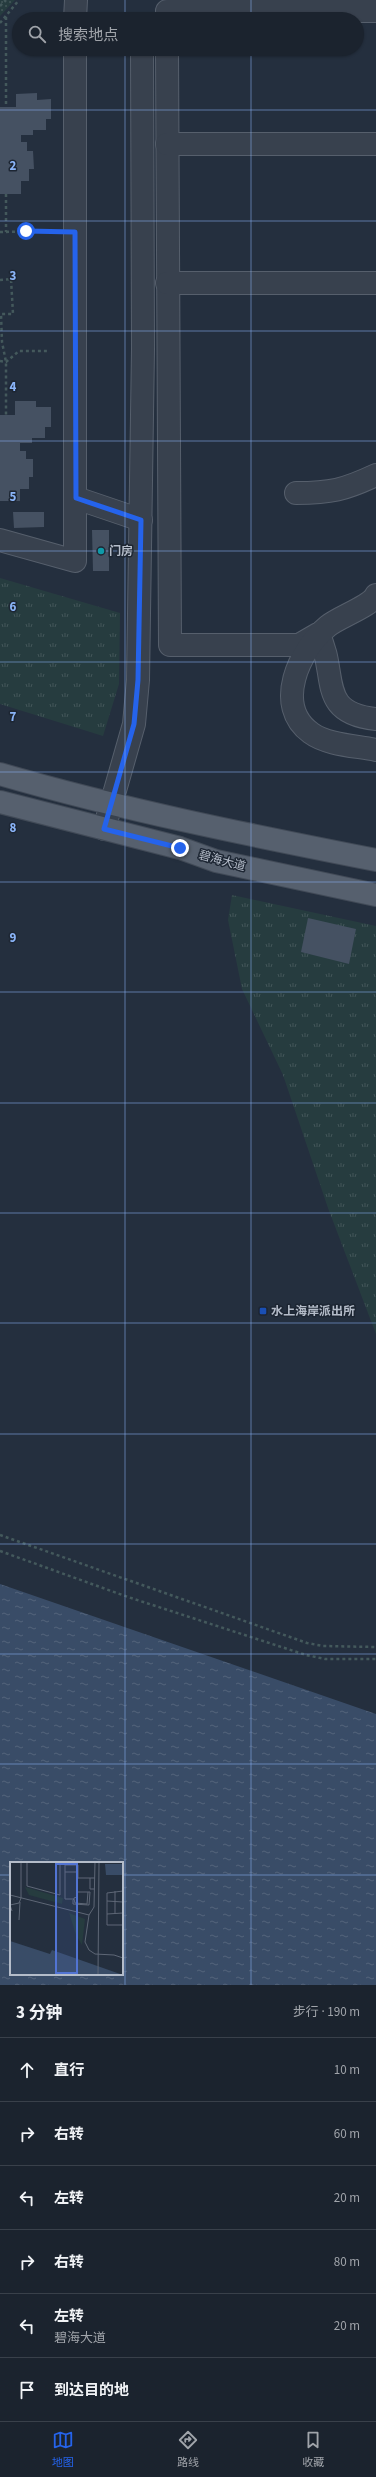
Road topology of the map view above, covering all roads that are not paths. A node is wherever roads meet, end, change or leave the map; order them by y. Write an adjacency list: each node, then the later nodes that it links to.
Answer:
1 (76, 0): 2 (street)
2 (75, 12)
3 (167, 12): 4 (street)
4 (364, 12)
5 (364, 12): 6 (street)
6 (376, 12)
7 (75, 56): 16 (street)
8 (142, 56): 17 (street)
9 (167, 56): 10 (street)
10 (167, 144): 11 (street); 12 (street)
11 (376, 144)
12 (167, 283): 13 (street); 20 (street)
13 (376, 283)
14 (376, 475): 15 (street)
15 (296, 493)
16 (76, 498): 17 (street); 18 (street)
17 (141, 520): 25 (street)
18 (0, 540)
19 (376, 598): 20 (street)
20 (318, 634): 21 (street); 22 (street)
21 (376, 719)
22 (376, 750)
23 (0, 774): 25 (main road)
24 (0, 802): 26 (main road, 碧海大道)
25 (111, 805): 26 (street); 27 (main road)
26 (104, 829): 28 (main road, 碧海大道)
27 (376, 860)
28 (376, 895)

